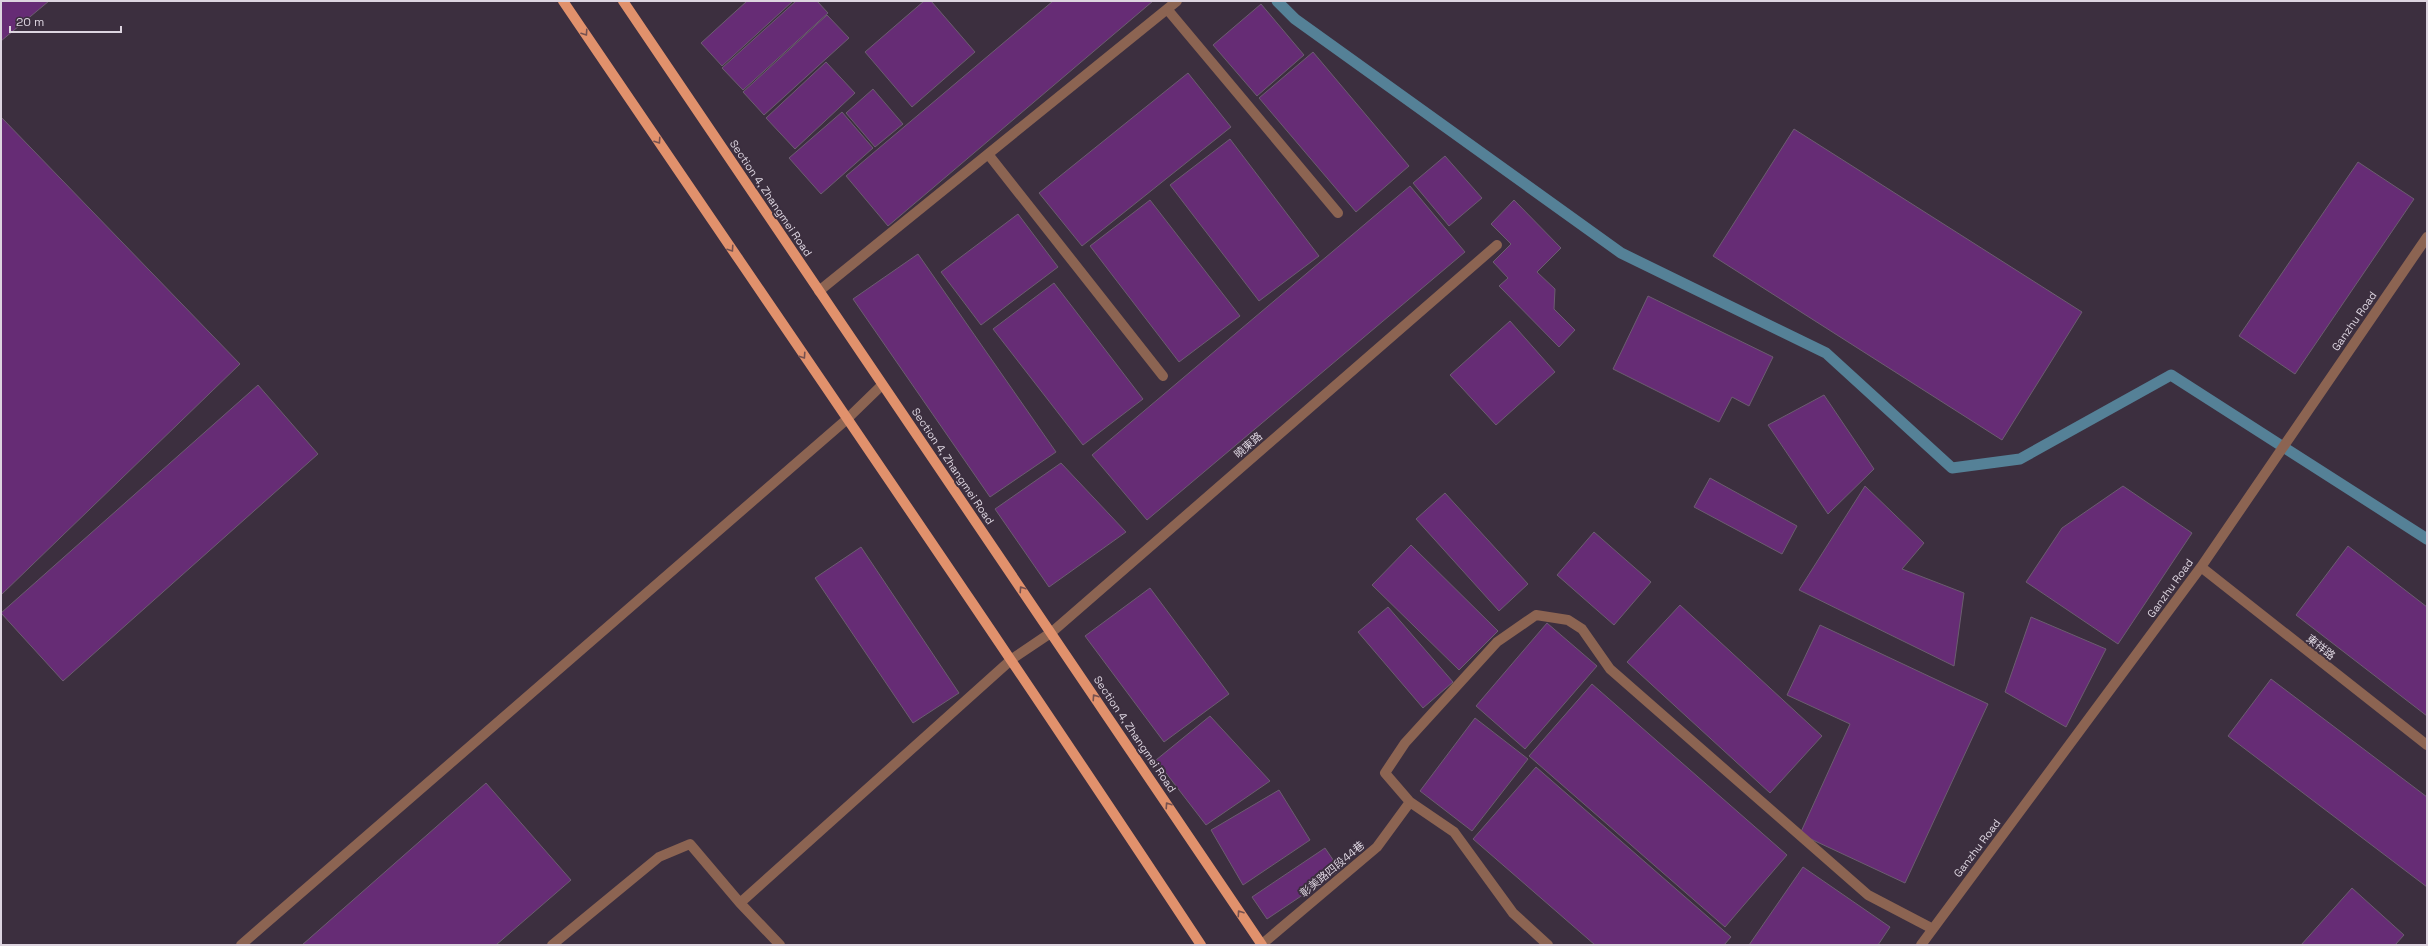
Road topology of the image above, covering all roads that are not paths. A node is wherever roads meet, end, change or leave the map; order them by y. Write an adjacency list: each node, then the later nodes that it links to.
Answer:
1 (563, 1): 12 (main road, one-way to 12)
2 (623, 1): 9 (main road, Section 4, Zhangmei Road)
3 (1177, 1): 4 (street)
4 (1167, 8): 5 (street); 6 (street)
5 (988, 154): 9 (street); 10 (street)
6 (1338, 213)
7 (2427, 237): 13 (street, Ganzhu Road)
8 (1496, 245): 14 (street, 曉東路)
9 (819, 291): 11 (main road, Section 4, Zhangmei Road)
10 (1163, 376)
11 (882, 385): 12 (street); 14 (main road, Section 4, Zhangmei Road, one-way to 11)
12 (846, 420): 15 (main road); 20 (street)
13 (2201, 567): 16 (street, 東祥路); 19 (street, Ganzhu Road)
14 (1052, 632): 15 (street, 曉東路); 24 (main road, Section 4, Zhangmei Road, one-way to 14)
15 (1012, 659): 18 (street, 曉東路); 23 (main road)
16 (2427, 745)
17 (1410, 802): 19 (street); 24 (street, 彰美路四段44巷); 25 (street)
18 (740, 904): 21 (street); 22 (street)
19 (1933, 929): 26 (street, Ganzhu Road)
20 (241, 945)
21 (552, 945)
22 (780, 945)
23 (1201, 945)
24 (1262, 945)
25 (1548, 945)
26 (1921, 945)

